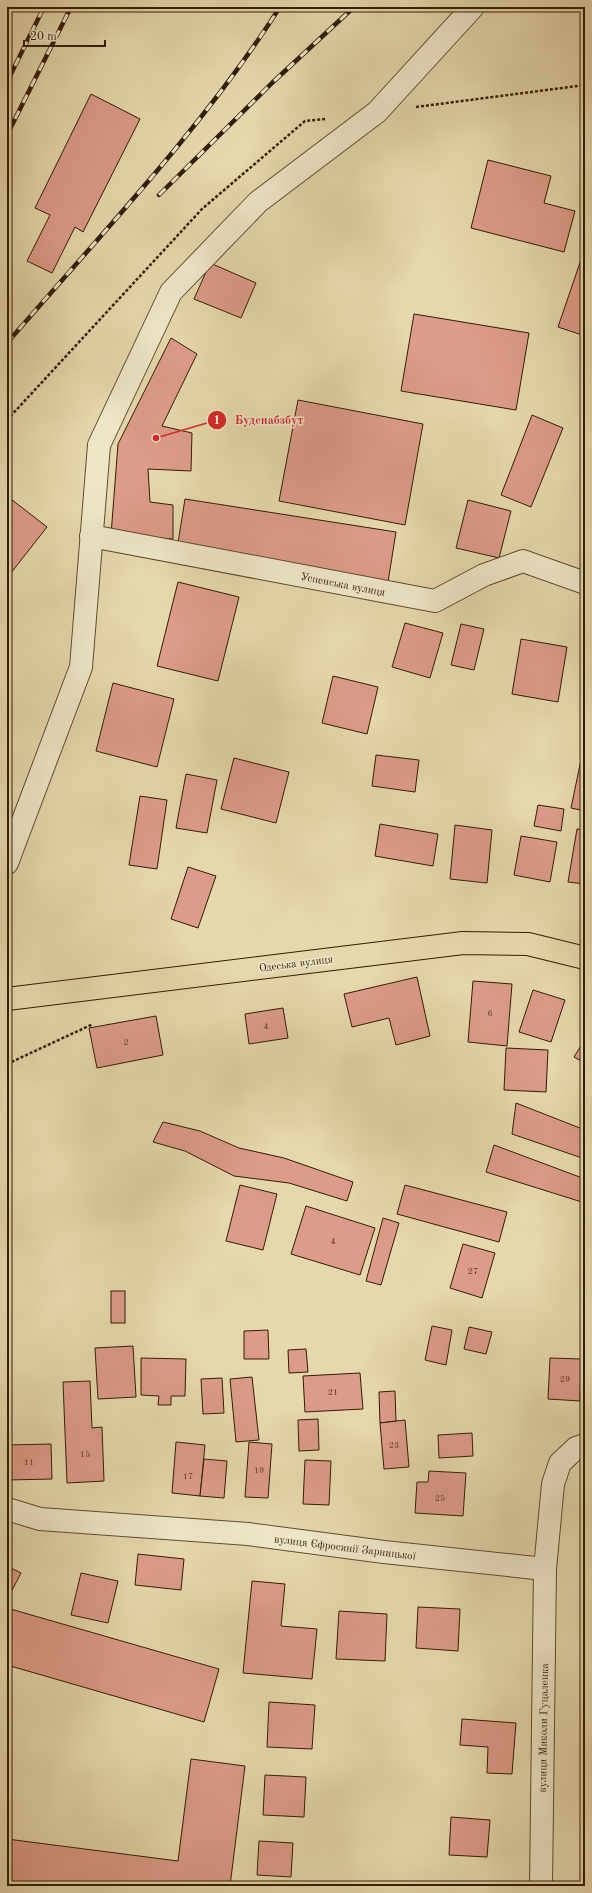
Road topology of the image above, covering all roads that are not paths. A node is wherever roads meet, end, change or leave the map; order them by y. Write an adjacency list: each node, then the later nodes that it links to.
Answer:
1 (473, 7): 2 (street)
2 (91, 536): 3 (street, Успенська вулиця); 4 (street)
3 (585, 583)
4 (7, 863)
5 (585, 958): 6 (main road, Одеська вулиця)
6 (7, 999)
7 (585, 1445): 9 (street)
8 (7, 1509): 9 (street, вулиця Єфросинії Зарницької)
9 (545, 1570): 10 (street, вулиця Миколи Гуцаленка)
10 (541, 1886)

